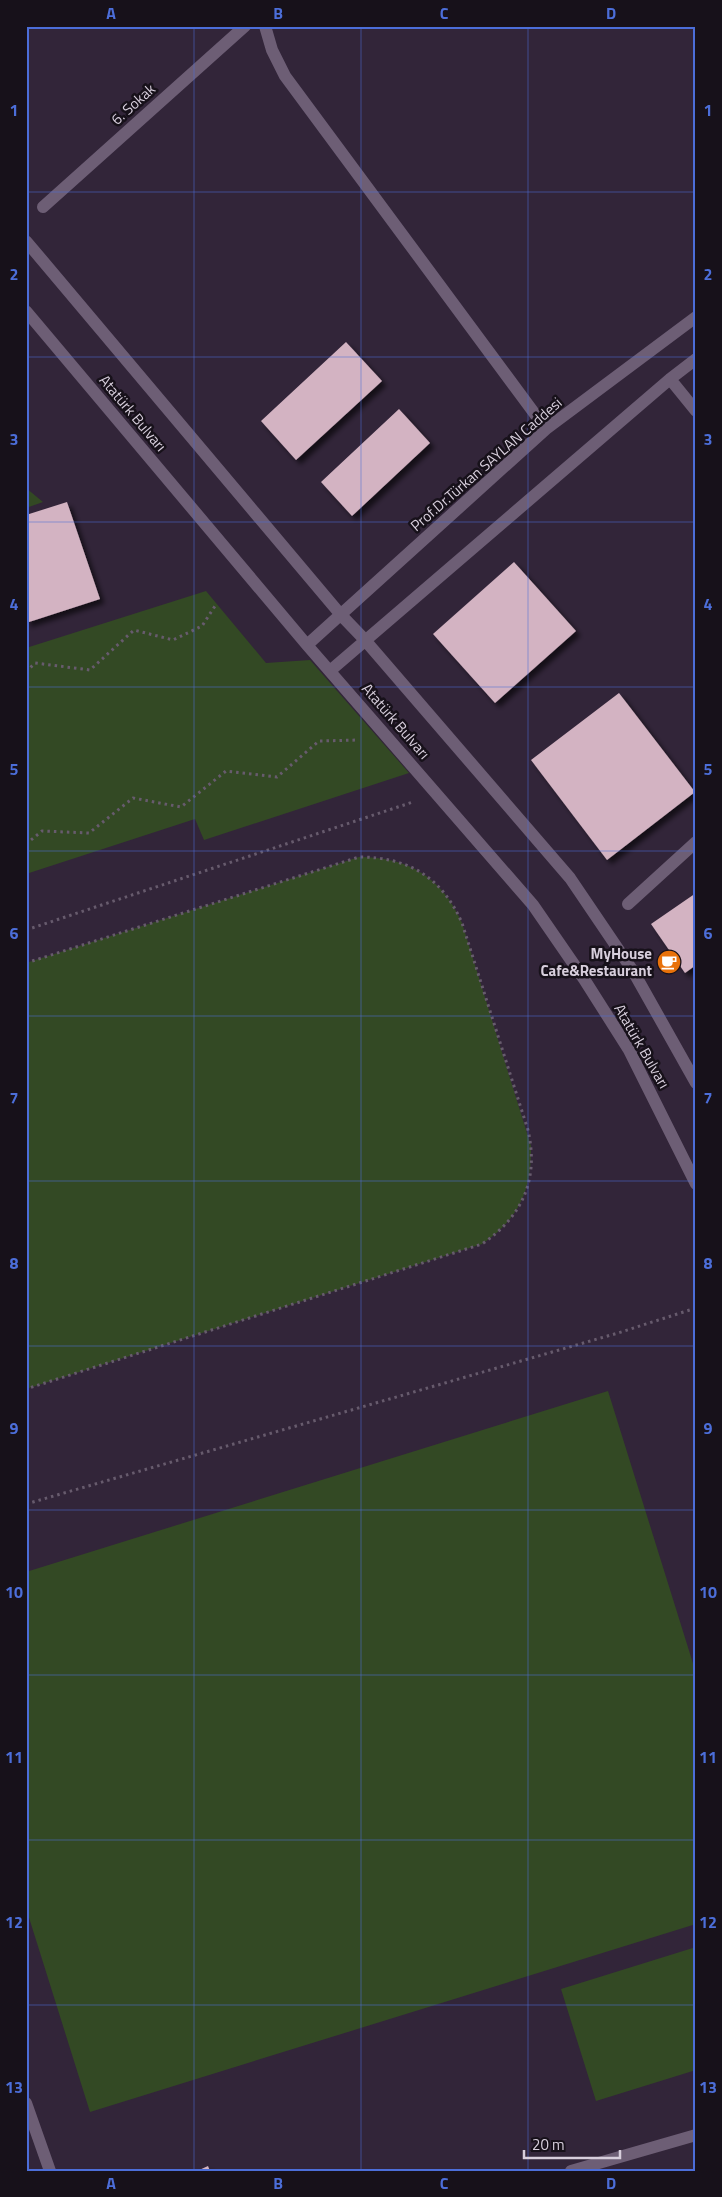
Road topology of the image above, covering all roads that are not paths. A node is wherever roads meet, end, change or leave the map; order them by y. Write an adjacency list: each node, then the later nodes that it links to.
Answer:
1 (245, 26): 3 (street, 6. Sokak)
2 (265, 26): 10 (street)
3 (43, 207)
4 (26, 240): 11 (street, Atatürk Bulvarı)
5 (26, 311): 13 (street, Atatürk Bulvarı)
6 (696, 317): 10 (street, Prof.Dr.Türkan SAYLAN Caddesi)
7 (696, 359): 8 (street)
8 (670, 379): 9 (street); 12 (street)
9 (696, 412)
10 (546, 429): 11 (street, Prof.Dr.Türkan SAYLAN Caddesi)
11 (342, 615): 12 (street, Atatürk Bulvarı); 13 (street, Prof.Dr.Türkan SAYLAN Caddesi)
12 (364, 639): 14 (street); 17 (street, Atatürk Bulvarı)
13 (307, 646): 14 (street, Atatürk Bulvarı)
14 (331, 670): 18 (street, Atatürk Bulvarı)
15 (696, 842): 16 (street)
16 (628, 904)
17 (696, 1083)
18 (696, 1184)
19 (26, 2102): 21 (street)
20 (696, 2135): 22 (street)
21 (46, 2170)
22 (572, 2171)

